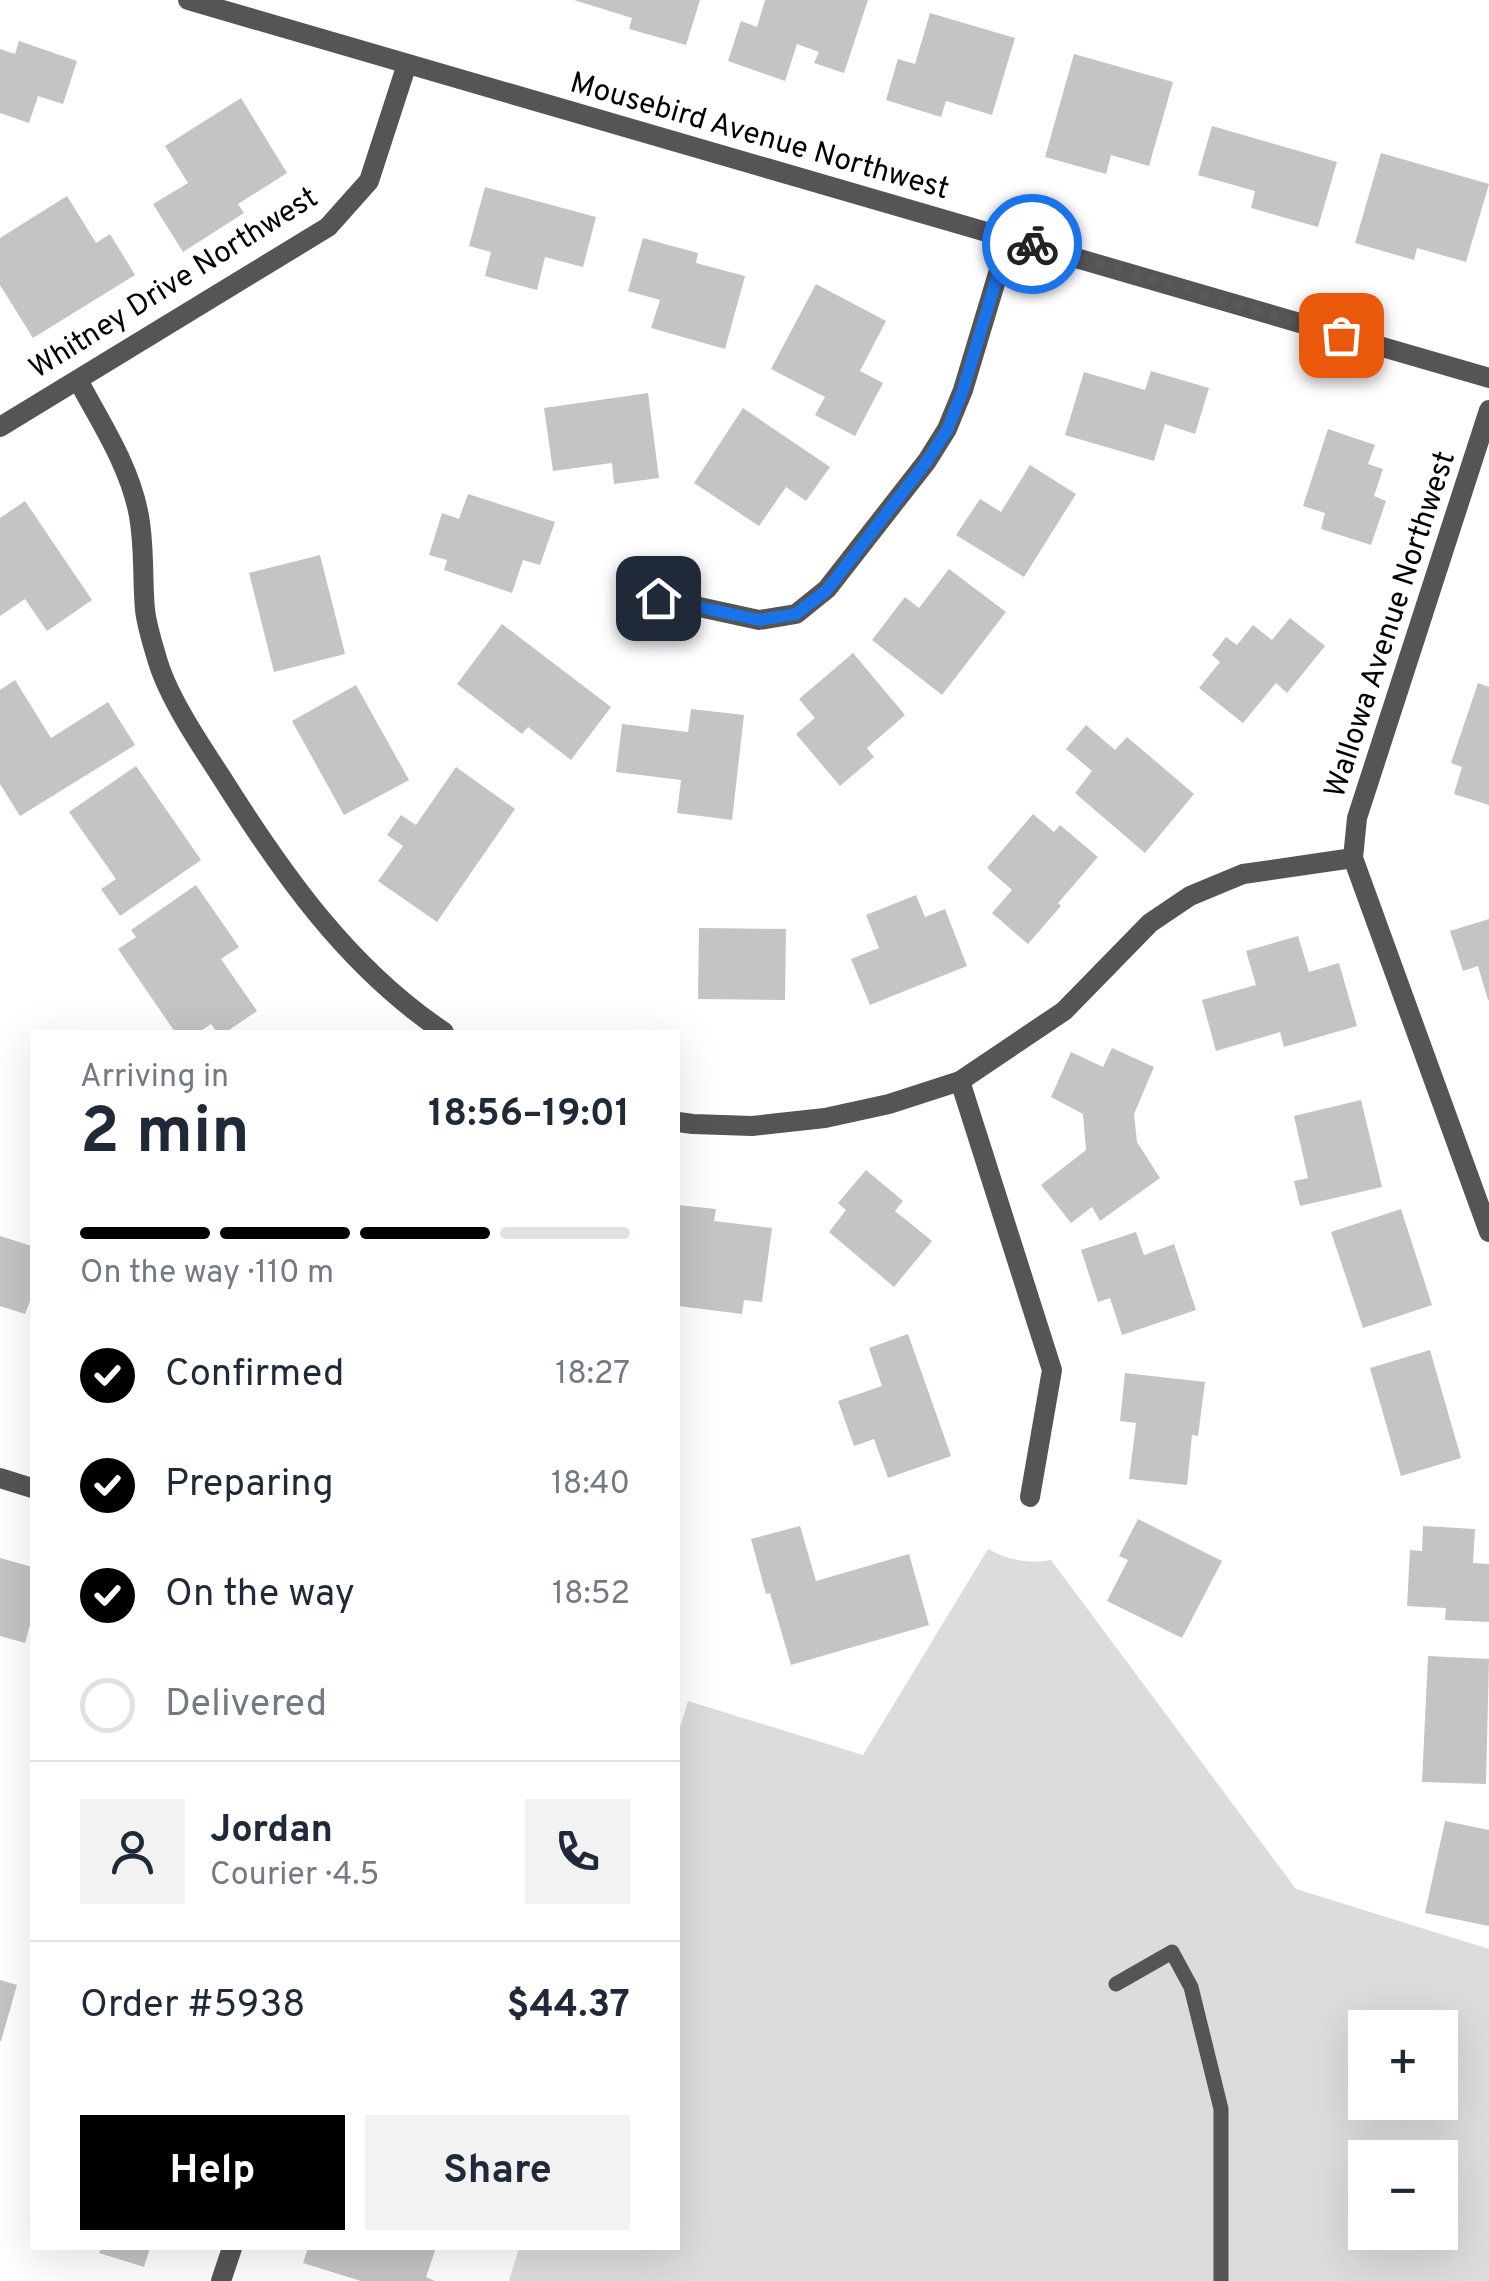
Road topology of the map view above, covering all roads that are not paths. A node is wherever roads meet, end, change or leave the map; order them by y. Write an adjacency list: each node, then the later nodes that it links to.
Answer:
1 (188, 0): 2 (street, Mousebird Avenue Northwest)
2 (407, 64): 3 (street, Mousebird Avenue Northwest); 5 (street, Whitney Drive Northwest)
3 (1009, 237): 4 (street, Mousebird Avenue Northwest); 8 (street)
4 (1489, 378)
5 (78, 380): 7 (street, Whitney Drive Northwest); 10 (street)
6 (1489, 410): 9 (street, Wallowa Avenue Northwest)
7 (0, 427)
8 (658, 598)
9 (1353, 858): 11 (street); 13 (street)
10 (441, 1030)
11 (960, 1080): 12 (street); 16 (street)
12 (680, 1122)
13 (1489, 1232)
14 (0, 1478): 15 (street)
15 (30, 1487)
16 (1030, 1497)
17 (1116, 1984): 20 (lane)
18 (231, 2250): 19 (street)
19 (221, 2281)
20 (1221, 2281)

